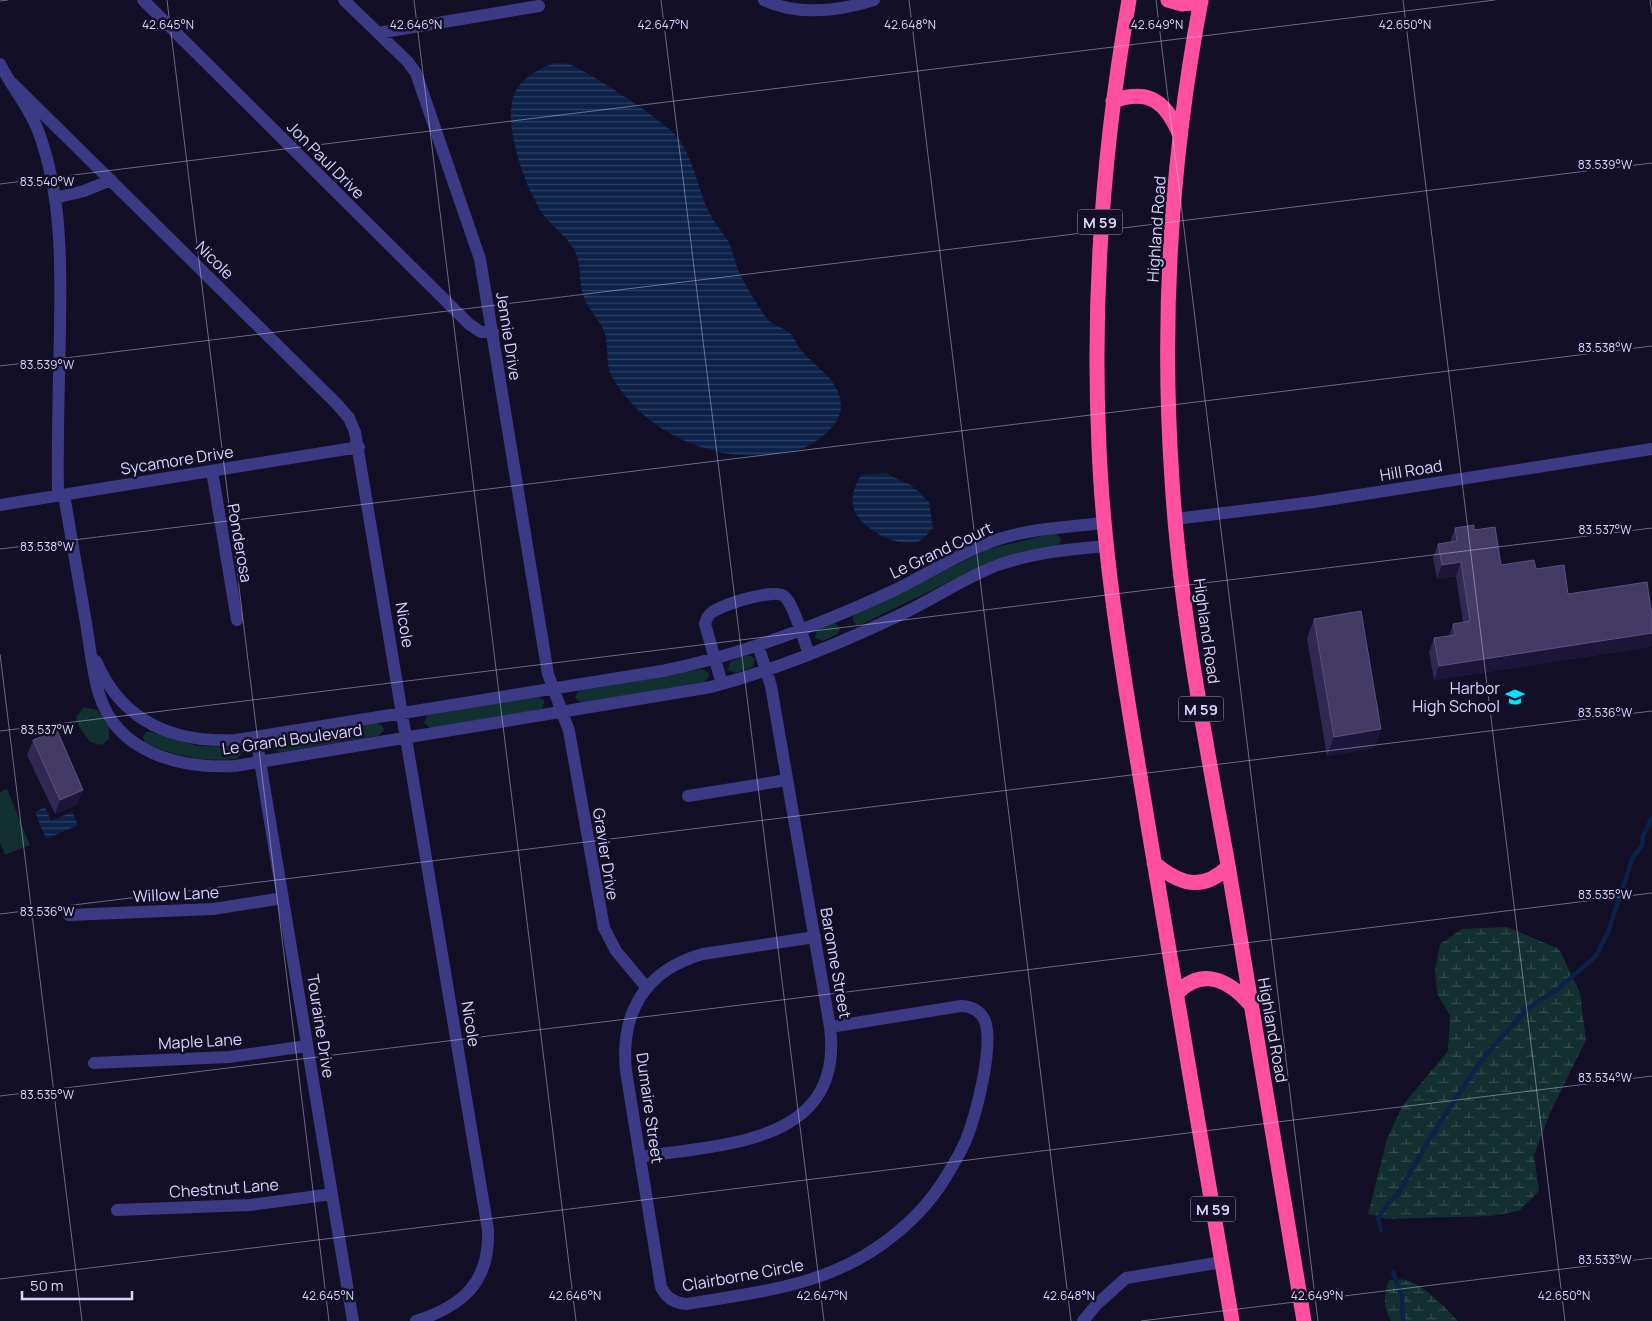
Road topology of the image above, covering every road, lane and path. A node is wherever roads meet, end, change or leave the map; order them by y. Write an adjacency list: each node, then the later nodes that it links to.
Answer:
1 (143, 0): 16 (street, Jon Paul Drive)
2 (344, 0): 9 (street, Jennie Drive)
3 (764, 0): 4 (street)
4 (874, 0)
5 (1128, 0): 12 (highway, M 59)
6 (1168, 0): 7 (highway)
7 (1201, 1): 13 (highway, Highland Road / M 59)
8 (539, 6): 9 (street)
9 (378, 33): 16 (street, Jennie Drive)
10 (0, 64): 11 (street)
11 (11, 82): 14 (street, Nicole); 15 (street, Le Grand Boulevard)
12 (1113, 101): 13 (highway); 23 (highway, M 59)
13 (1181, 136): 22 (highway, Highland Road / M 59)
14 (111, 180): 15 (street); 17 (street, Nicole)
15 (55, 198): 20 (street, Le Grand Boulevard)
16 (492, 332): 33 (street, Jennie Drive)
17 (359, 447): 19 (street, Sycamore Drive); 35 (street, Nicole)
18 (1652, 449): 22 (street, Hill Road)
19 (212, 471): 20 (street, Sycamore Drive); 25 (street, Ponderosa)
20 (61, 496): 21 (street, Sycamore Drive); 28 (street, Le Grand Boulevard)
21 (0, 506)
22 (1175, 519): 42 (highway, Highland Road / M 59)
23 (1104, 523): 24 (highway, M 59); 26 (street, Le Grand Court)
24 (1106, 546): 29 (street); 41 (highway, M 59)
25 (237, 620)
26 (800, 630): 27 (street, Le Grand Court); 29 (street); 30 (street)
27 (758, 645): 30 (street, Le Grand Court); 31 (street, Baronne Street)
28 (91, 650): 36 (street, Le Grand Boulevard); 38 (street, Le Grand Boulevard)
29 (809, 653): 31 (street)
30 (714, 660): 32 (street); 33 (street, Le Grand Court)
31 (767, 669): 32 (street); 39 (street, Baronne Street)
32 (722, 684): 34 (street)
33 (553, 688): 34 (street, Jennie Drive); 35 (street, Le Grand Boulevard)
34 (562, 712): 37 (street, Le Grand Boulevard); 46 (street, Gravier Drive)
35 (403, 713): 36 (street, Le Grand Boulevard); 37 (street, Nicole)
36 (256, 737): 38 (street, Touraine Drive)
37 (407, 738): 38 (street, Le Grand Boulevard); 58 (street, Nicole)
38 (260, 762): 43 (street, Touraine Drive)
39 (787, 780): 40 (street); 45 (street, Baronne Street)
40 (688, 796)
41 (1154, 863): 42 (highway); 47 (highway, M 59)
42 (1228, 867): 48 (highway, Highland Road / M 59)
43 (283, 898): 44 (street, Willow Lane); 50 (street, Touraine Drive)
44 (69, 915)
45 (814, 937): 46 (street, Dumaire Street); 49 (street, Baronne Street)
46 (646, 988): 52 (street, Dumaire Street)
47 (1177, 992): 48 (highway); 55 (highway, M 59)
48 (1251, 1005): 61 (highway, Highland Road / M 59)
49 (830, 1027): 52 (street, Baronne Street); 56 (street, Clairborne Circle)
50 (307, 1046): 51 (street, Maple Lane); 53 (street, Touraine Drive)
51 (94, 1063)
52 (640, 1157): 56 (street, Dumaire Street)
53 (332, 1194): 54 (street, Chestnut Lane); 57 (street, Touraine Drive)
54 (118, 1210)
55 (1222, 1262): 59 (street); 60 (highway, M 59)
56 (665, 1294)
57 (353, 1321)
58 (416, 1321)
59 (1083, 1321)
60 (1232, 1321)
61 (1304, 1321)

